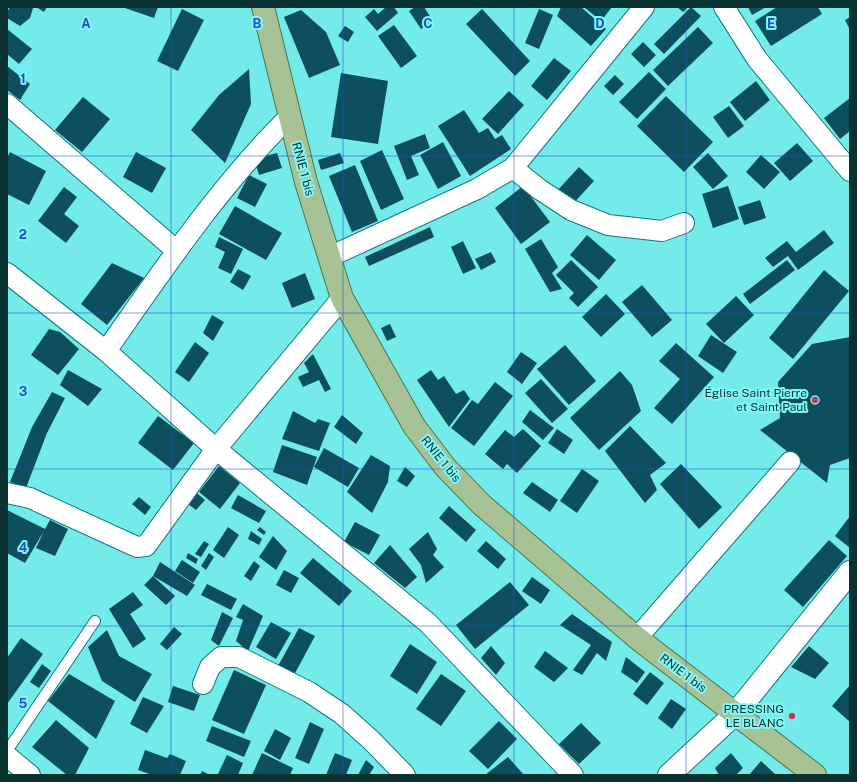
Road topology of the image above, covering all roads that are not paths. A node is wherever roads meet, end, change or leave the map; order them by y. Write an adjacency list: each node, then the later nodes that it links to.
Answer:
1 (263, 7): 5 (main road, RNIE 1 bis)
2 (644, 7): 6 (street)
3 (724, 7): 7 (street)
4 (7, 104): 9 (street)
5 (290, 116): 9 (street); 10 (main road, RNIE 1 bis)
6 (513, 168): 8 (street); 10 (street)
7 (850, 171)
8 (684, 223)
9 (177, 251): 13 (street)
10 (329, 257): 12 (main road, RNIE 1 bis)
11 (7, 273): 13 (street)
12 (342, 298): 14 (street); 19 (main road, RNIE 1 bis)
13 (106, 351): 14 (street)
14 (216, 449): 16 (street); 26 (street)
15 (790, 462): 19 (street)
16 (7, 493)
17 (850, 572): 21 (street)
18 (95, 621): 22 (lane)
19 (637, 638): 21 (main road, RNIE 1 bis)
20 (203, 684): 25 (street)
21 (736, 713): 27 (street); 28 (main road, RNIE 1 bis)
22 (7, 751)
23 (7, 756): 24 (street)
24 (30, 775)
25 (405, 775)
26 (573, 775)
27 (669, 775)
28 (814, 775)

